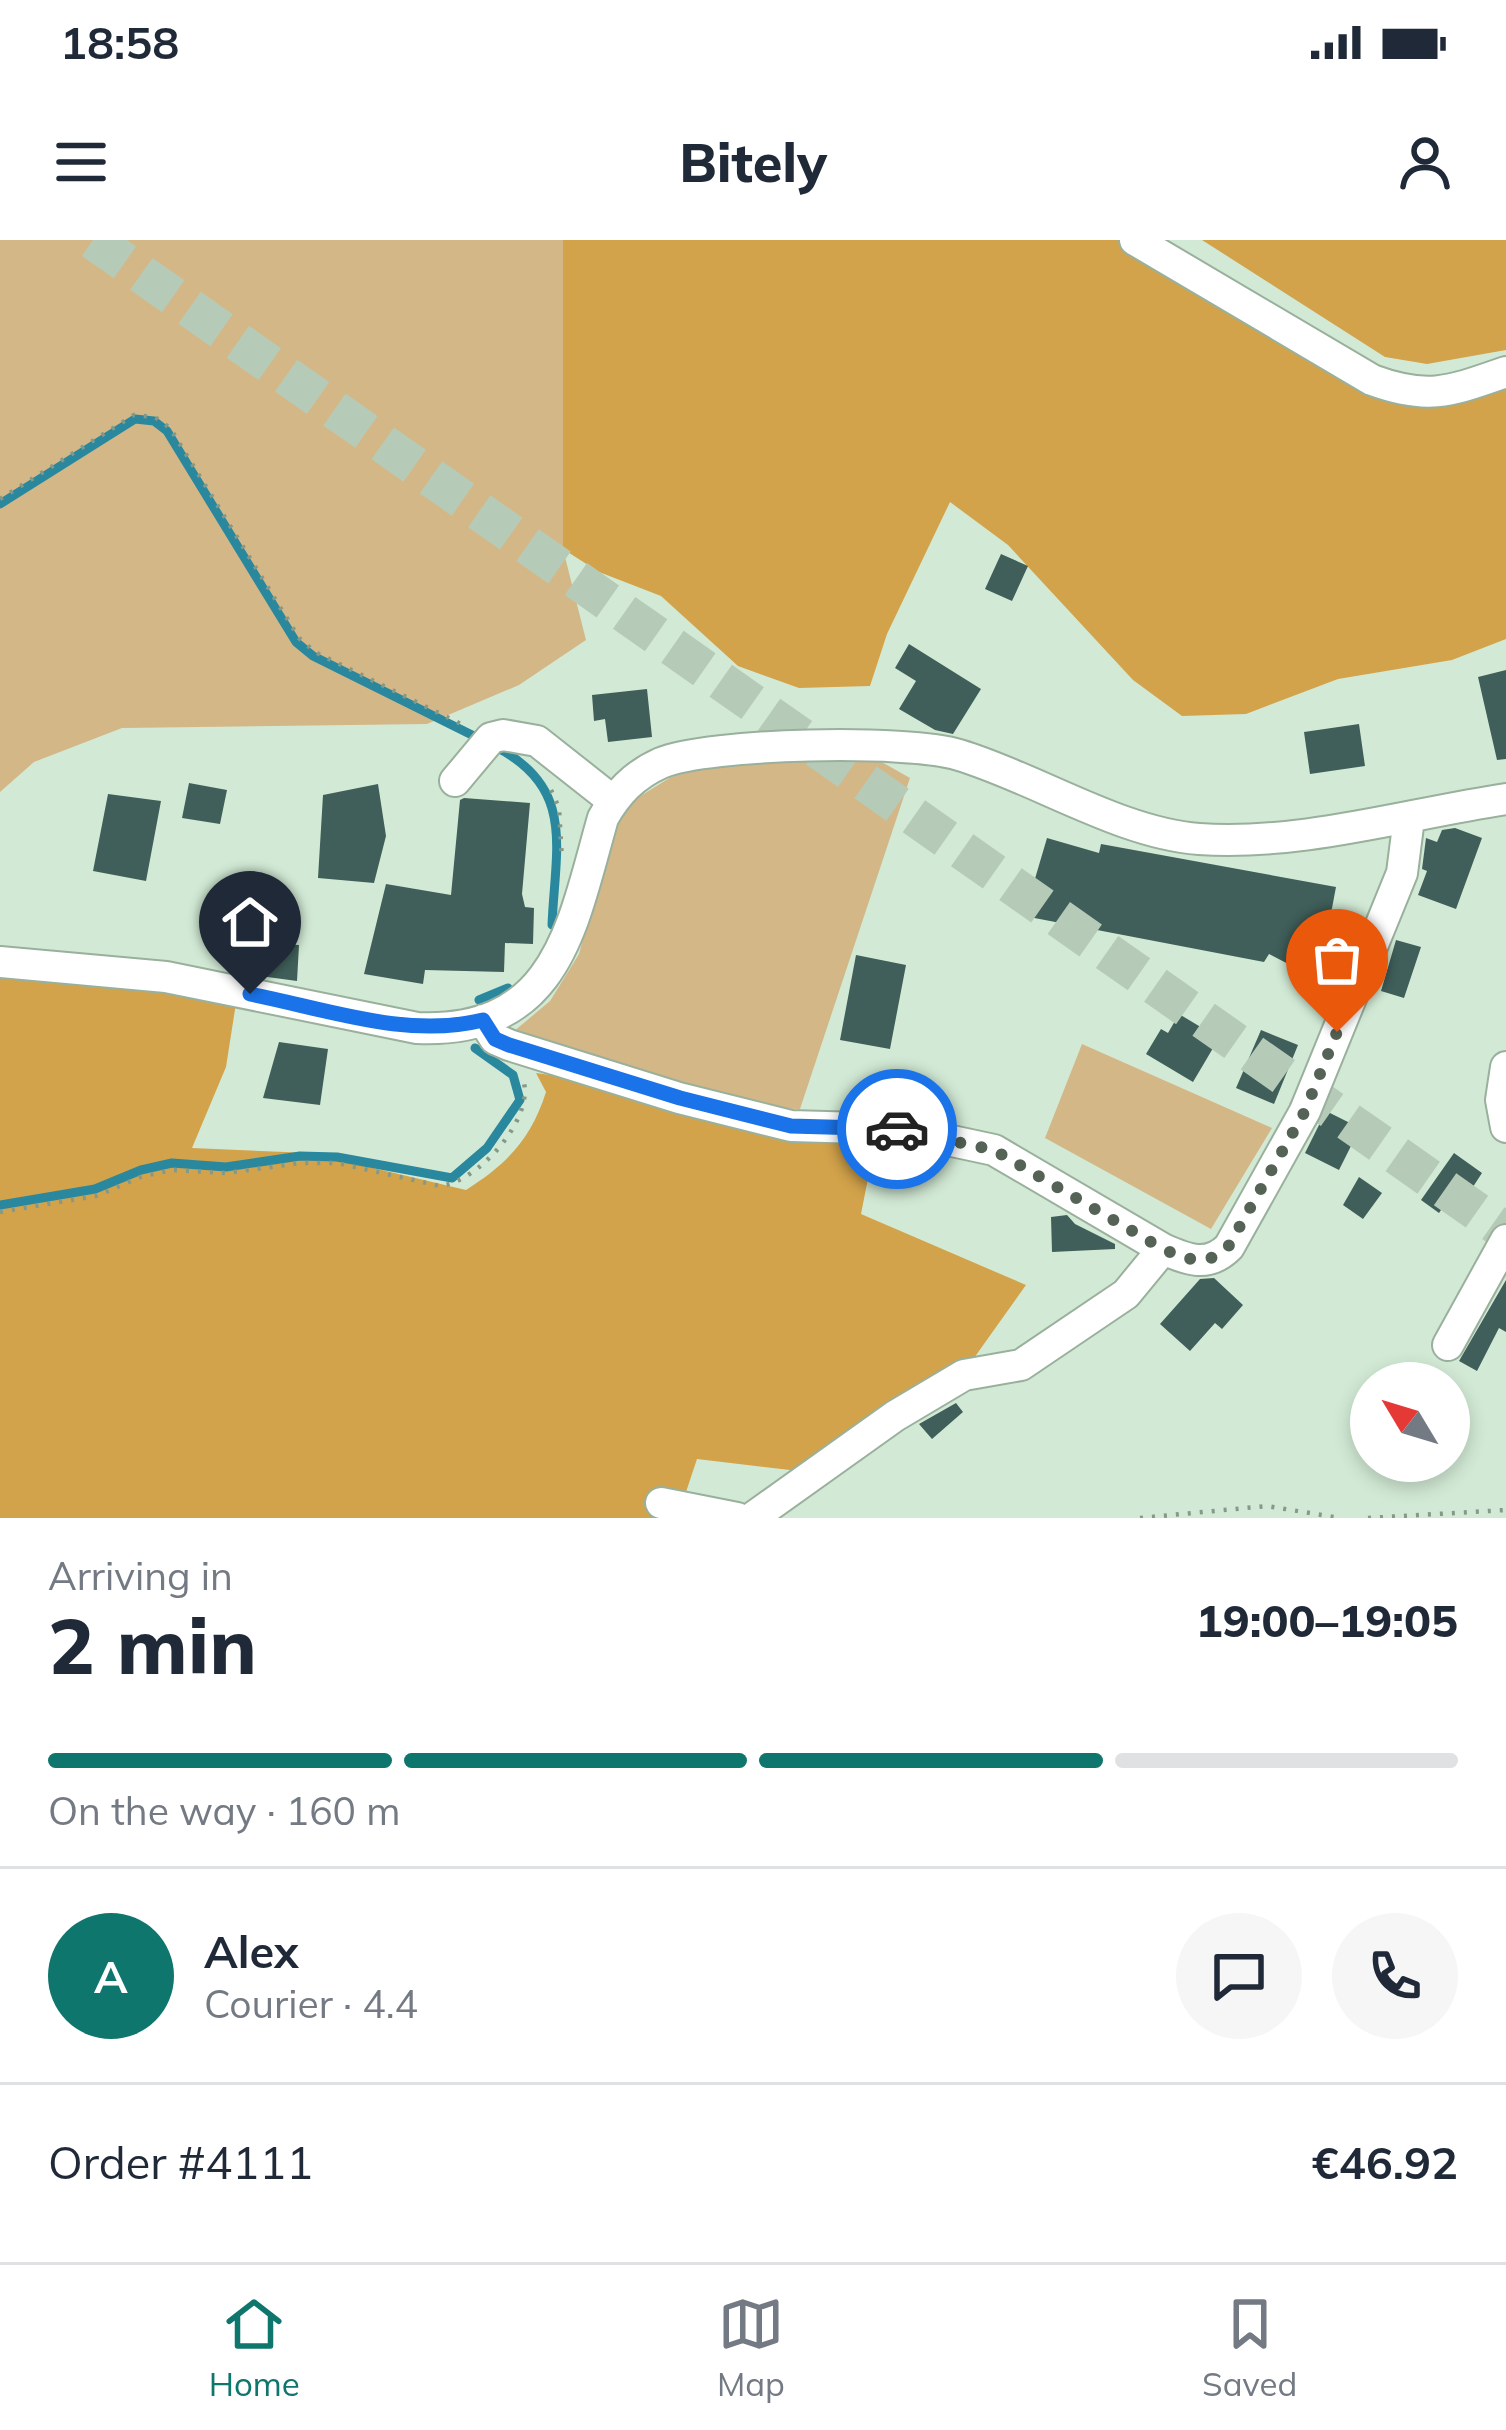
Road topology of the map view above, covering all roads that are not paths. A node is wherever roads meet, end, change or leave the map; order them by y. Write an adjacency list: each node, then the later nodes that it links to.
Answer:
1 (1135, 240): 2 (street)
2 (1506, 372)
3 (455, 781): 5 (street)
4 (1506, 799): 6 (street)
5 (613, 801): 6 (street); 8 (street)
6 (1409, 818): 12 (street)
7 (0, 962): 8 (street)
8 (489, 1030): 12 (street)
9 (1506, 1067): 10 (street)
10 (1506, 1127)
11 (1506, 1240): 13 (street)
12 (1163, 1249): 16 (street)
13 (1448, 1345)
14 (661, 1503): 15 (street)
15 (737, 1518)
16 (752, 1518)

